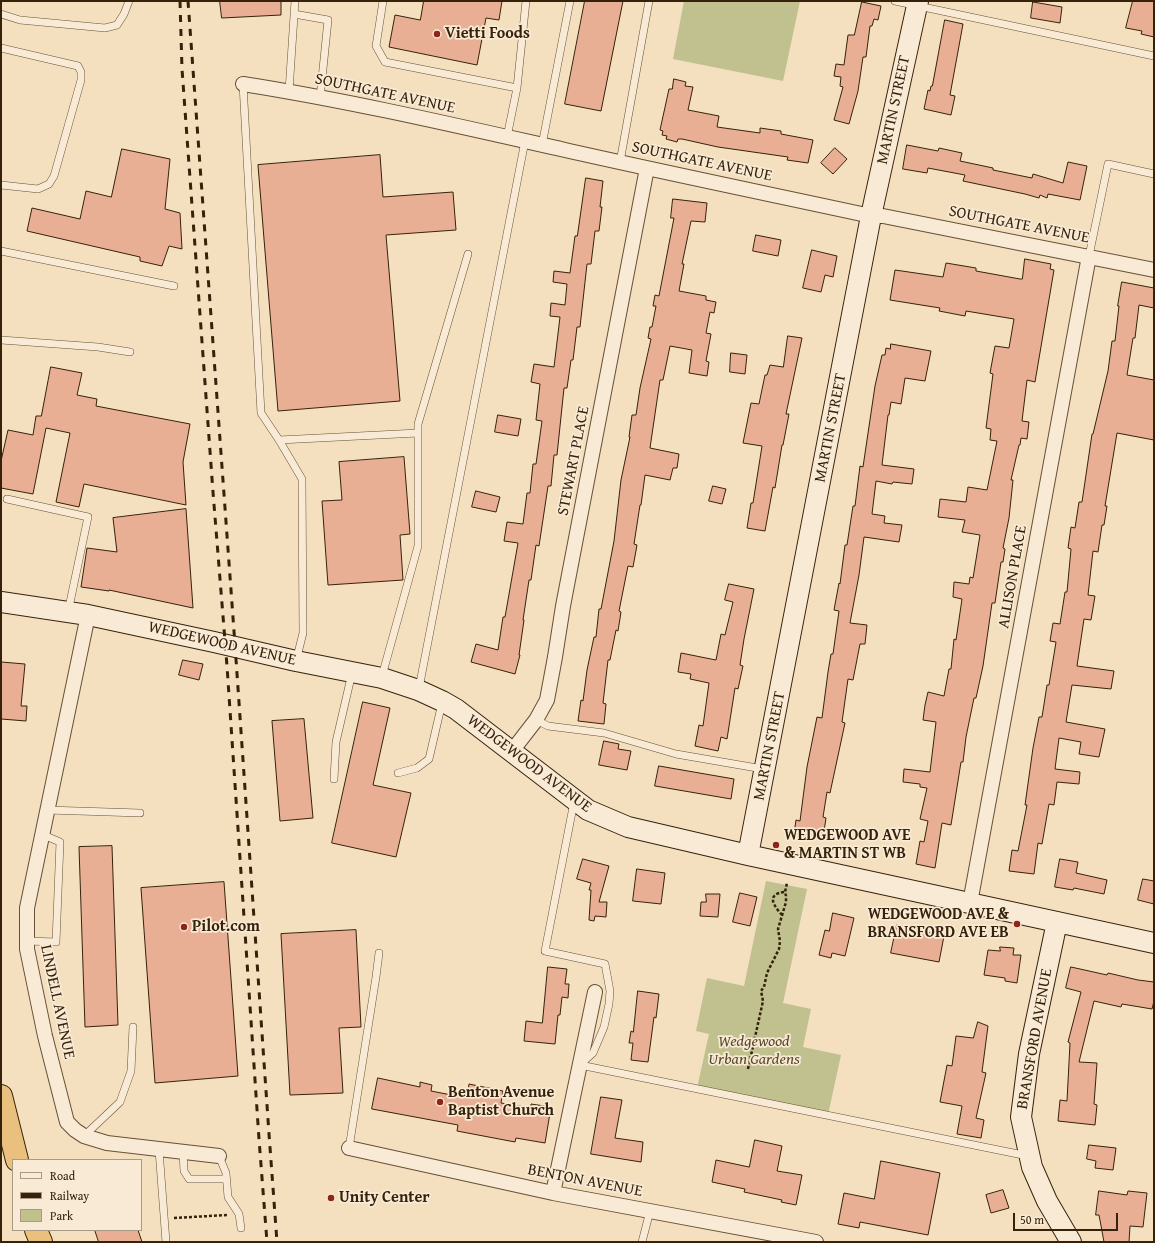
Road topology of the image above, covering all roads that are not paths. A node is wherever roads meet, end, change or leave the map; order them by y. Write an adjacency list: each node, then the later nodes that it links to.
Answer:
1 (129, 1): 9 (lane)
2 (295, 1): 10 (lane)
3 (383, 1): 14 (lane)
4 (526, 1): 14 (lane)
5 (570, 1): 19 (lane)
6 (649, 1): 20 (lane)
7 (895, 1): 8 (lane)
8 (917, 3): 12 (lane); 24 (main road, MARTIN STREET)
9 (1, 14)
10 (294, 14): 15 (lane); 16 (lane)
11 (1, 48): 23 (lane)
12 (1154, 56)
13 (243, 84): 15 (street, SOUTHGATE AVENUE); 33 (lane)
14 (517, 88): 17 (lane)
15 (289, 91): 16 (street, SOUTHGATE AVENUE)
16 (320, 98): 17 (street, SOUTHGATE AVENUE)
17 (507, 137): 18 (street, SOUTHGATE AVENUE)
18 (525, 141): 19 (street, SOUTHGATE AVENUE); 41 (lane)
19 (542, 145): 20 (street, SOUTHGATE AVENUE)
20 (620, 162): 21 (street, SOUTHGATE AVENUE)
21 (647, 168): 24 (street, SOUTHGATE AVENUE); 43 (street, STEWART PLACE)
22 (1154, 174): 27 (lane)
23 (1, 184)
24 (871, 216): 27 (street, SOUTHGATE AVENUE); 45 (main road, MARTIN STREET)
25 (1, 251): 29 (lane)
26 (468, 254): 32 (lane)
27 (1089, 256): 28 (street, SOUTHGATE AVENUE); 53 (street, ALLISON PLACE)
28 (1154, 270)
29 (174, 286)
30 (1, 340): 31 (lane)
31 (130, 352)
32 (418, 433): 33 (lane); 40 (lane)
33 (279, 440): 38 (lane)
34 (7, 499): 36 (lane)
35 (1, 602): 36 (main road, WEDGEWOOD AVENUE)
36 (68, 612): 37 (main road, WEDGEWOOD AVENUE)
37 (88, 615): 38 (main road, WEDGEWOOD AVENUE); 49 (street, LINDELL AVENUE)
38 (296, 661): 39 (main road, WEDGEWOOD AVENUE)
39 (352, 672): 40 (main road, WEDGEWOOD AVENUE); 47 (lane)
40 (382, 678): 41 (main road, WEDGEWOOD AVENUE)
41 (418, 690): 42 (main road, WEDGEWOOD AVENUE)
42 (442, 701): 44 (main road, WEDGEWOOD AVENUE); 46 (lane)
43 (536, 720): 44 (street, STEWART PLACE); 45 (lane)
44 (512, 751): 48 (main road, WEDGEWOOD AVENUE)
45 (765, 769): 52 (main road, MARTIN STREET)
46 (398, 773)
47 (334, 779)
48 (574, 800): 52 (main road, WEDGEWOOD AVENUE); 60 (lane)
49 (46, 810): 50 (lane); 51 (street, LINDELL AVENUE)
50 (140, 813)
51 (42, 834): 55 (street, LINDELL AVENUE); 55 (lane)
52 (748, 855): 53 (main road, WEDGEWOOD AVENUE)
53 (970, 903): 54 (main road, WEDGEWOOD AVENUE)
54 (1057, 922): 56 (main road, WEDGEWOOD AVENUE); 68 (main road, BRANSFORD AVENUE)
55 (27, 941): 62 (street, LINDELL AVENUE)
56 (1154, 943)
57 (379, 953): 63 (lane)
58 (594, 992): 60 (street)
59 (132, 1027): 62 (lane)
60 (580, 1065): 68 (lane); 72 (street)
61 (1, 1096): 69 (highway)
62 (84, 1136): 65 (street, LINDELL AVENUE)
63 (349, 1148): 72 (street, BENTON AVENUE)
64 (1, 1150): 70 (highway)
65 (159, 1150): 66 (street, LINDELL AVENUE); 77 (lane)
66 (183, 1152): 67 (street, LINDELL AVENUE); 71 (lane)
67 (219, 1156): 71 (lane)
68 (1030, 1157): 80 (main road, BRANSFORD AVENUE)
69 (17, 1159)
70 (12, 1175)
71 (226, 1179): 74 (lane)
72 (553, 1193): 73 (street, BENTON AVENUE)
73 (650, 1211): 78 (lane); 79 (street, BENTON AVENUE)
74 (241, 1228)
75 (36, 1231): 76 (highway)
76 (41, 1242)
77 (166, 1242)
78 (642, 1242)
79 (816, 1242)
80 (1071, 1242)

